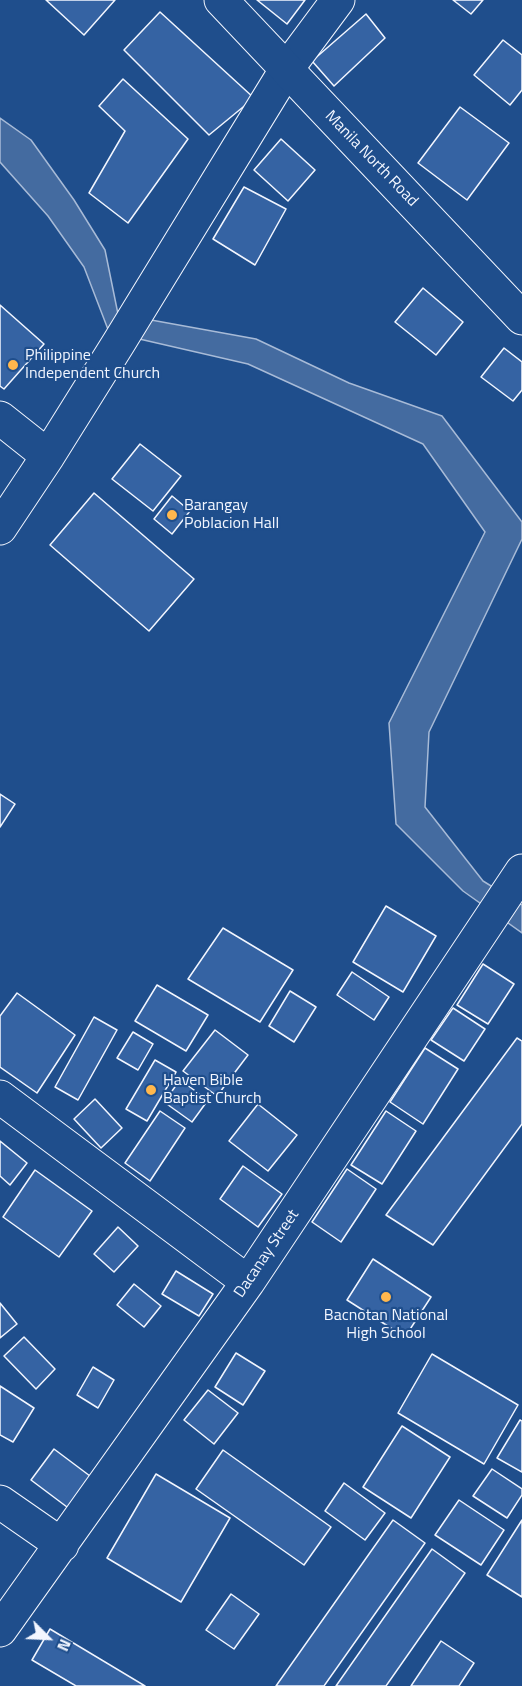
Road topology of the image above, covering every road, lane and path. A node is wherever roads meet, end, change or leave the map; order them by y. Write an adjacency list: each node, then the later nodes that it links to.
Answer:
1 (221, 0): 3 (main road, Manila North Road)
2 (338, 0): 3 (main road)
3 (286, 70): 4 (main road, Manila North Road); 6 (main road)
4 (522, 318)
5 (0, 418): 6 (main road)
6 (48, 456): 7 (main road)
7 (0, 528)
8 (517, 878): 10 (main road, Dacanay Street)
9 (0, 1097): 10 (main road)
10 (248, 1282): 12 (main road, Dacanay Street)
11 (0, 1502): 12 (main road)
12 (62, 1545): 13 (main road, Dacanay Street)
13 (0, 1630)

